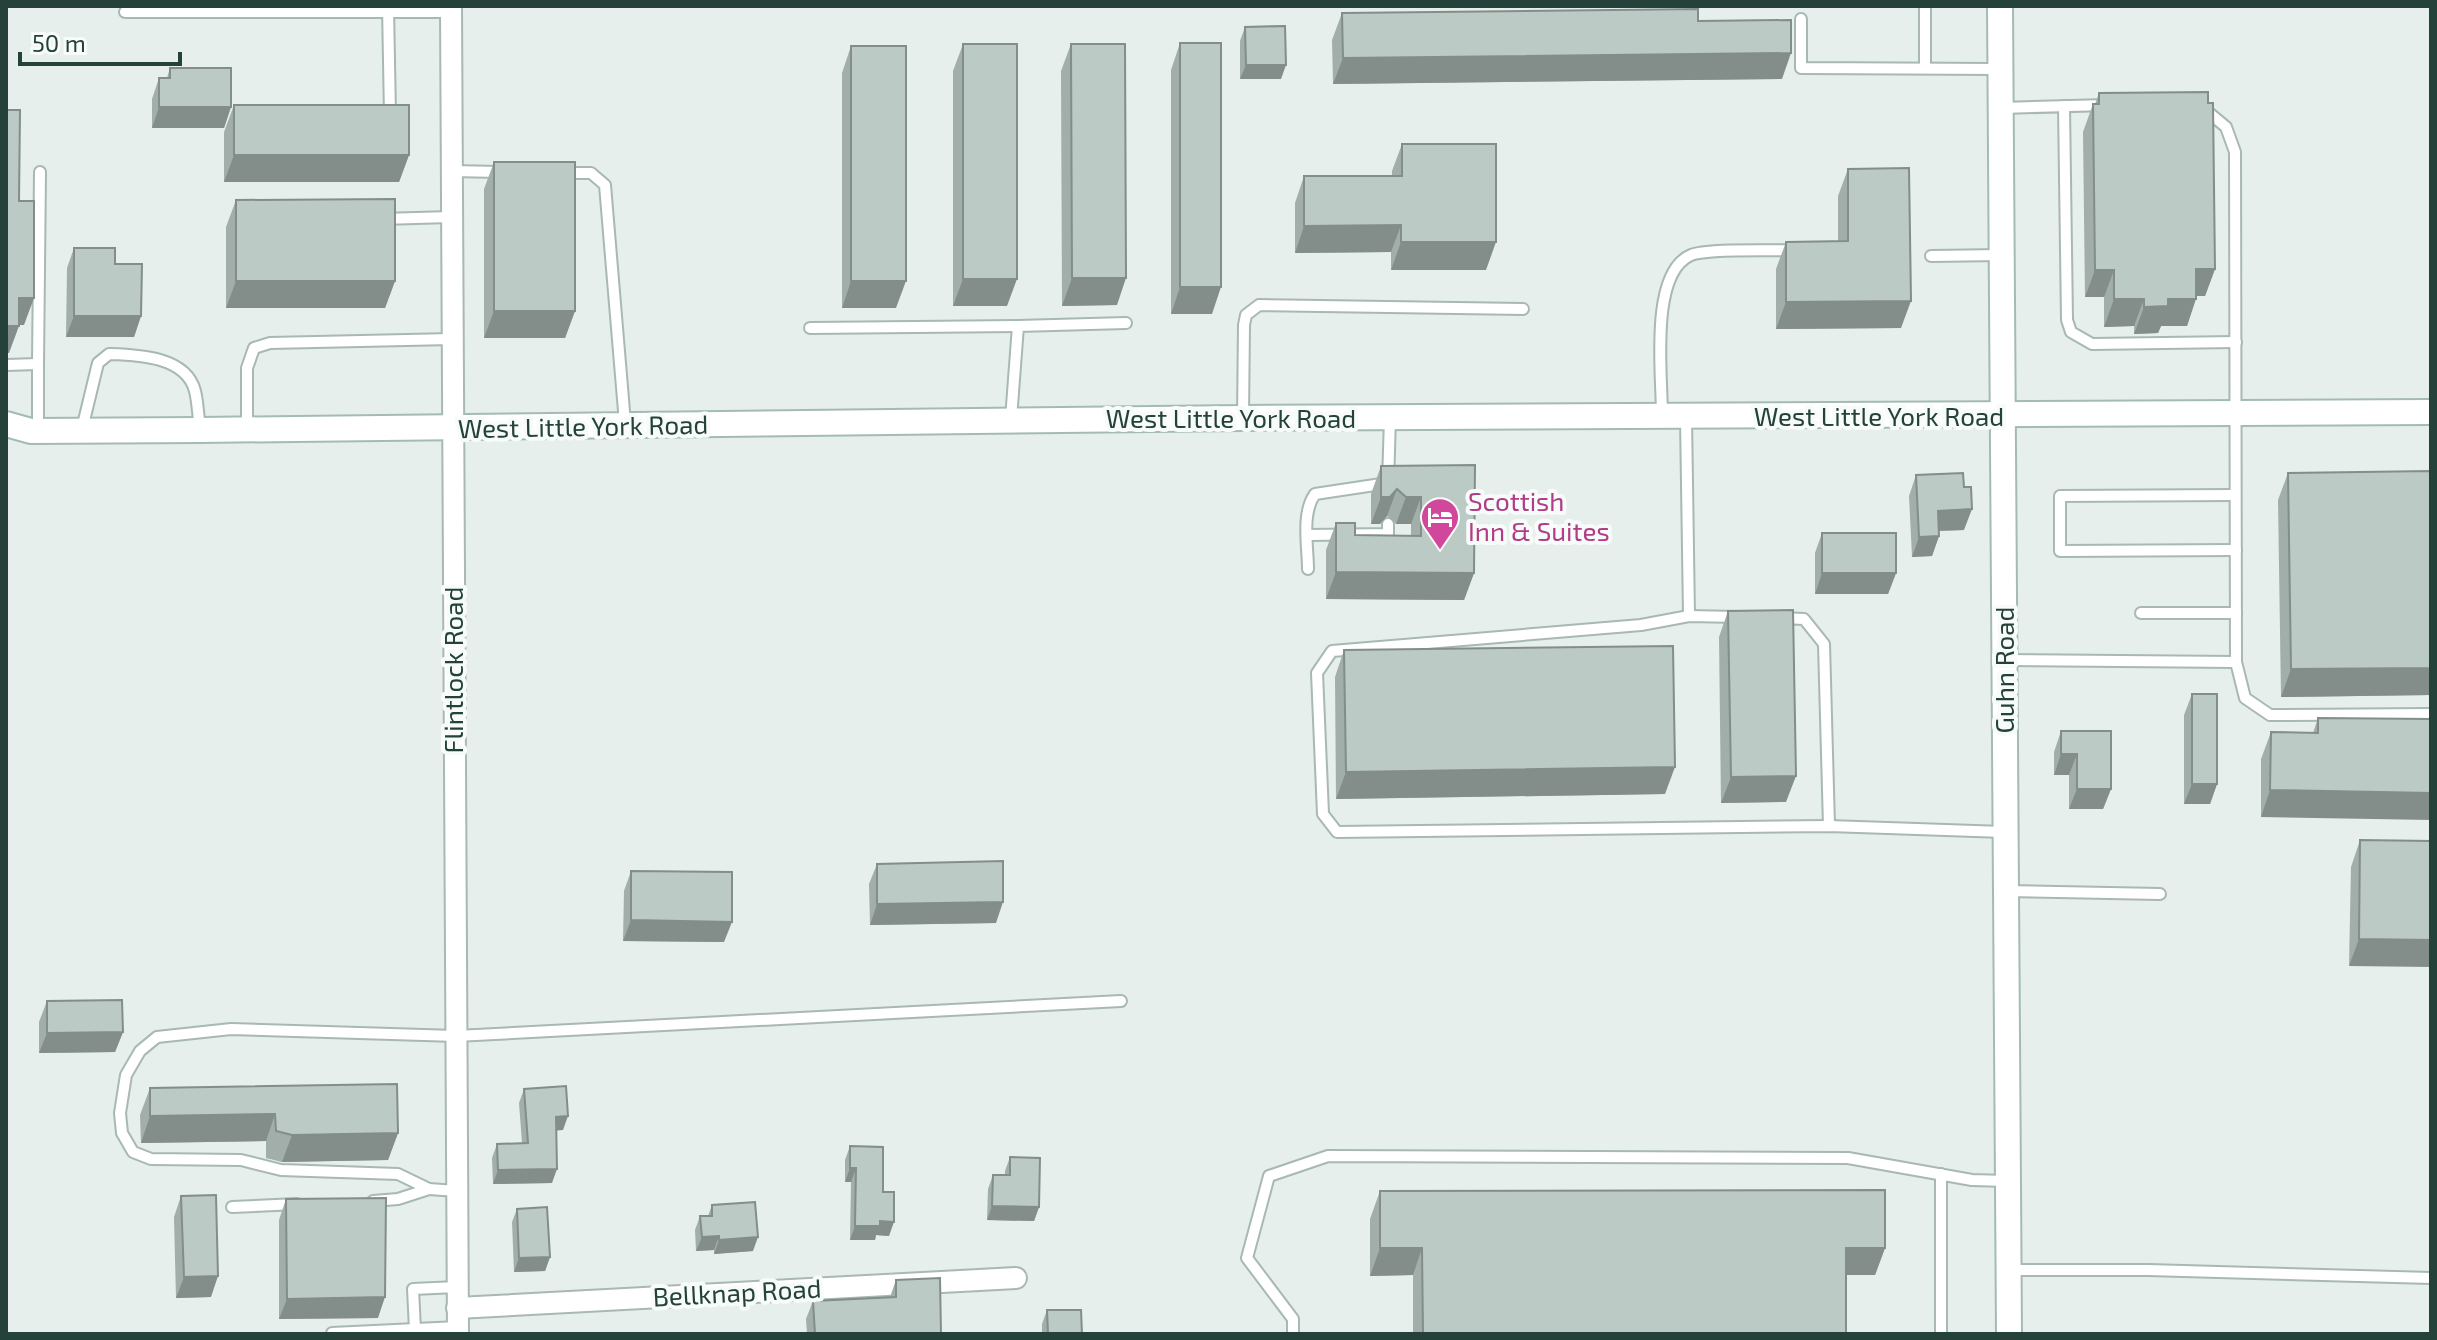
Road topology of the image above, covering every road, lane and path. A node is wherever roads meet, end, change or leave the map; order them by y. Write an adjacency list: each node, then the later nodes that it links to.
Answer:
1 (1925, 6): 7 (lane)
2 (2000, 6): 8 (main road, Guhn Road)
3 (388, 9): 4 (lane); 5 (lane); 13 (lane)
4 (451, 9): 14 (street, Flintlock Road)
5 (125, 12)
6 (1801, 19): 7 (lane)
7 (1925, 68): 8 (lane)
8 (2000, 69): 12 (main road, Guhn Road)
9 (2124, 104): 10 (lane)
10 (2064, 106): 12 (lane); 28 (lane)
11 (2194, 106): 28 (lane)
12 (2001, 108): 21 (main road, Guhn Road)
13 (390, 116)
14 (451, 171): 16 (lane); 18 (street, Flintlock Road)
15 (40, 172): 29 (lane)
16 (517, 172)
17 (546, 172): 39 (lane)
18 (451, 217): 19 (lane); 27 (street, Flintlock Road)
19 (365, 219)
20 (1795, 250): 33 (lane)
21 (2003, 255): 22 (lane); 34 (main road, Guhn Road)
22 (1931, 256)
23 (1523, 309): 35 (lane)
24 (1126, 323): 25 (lane)
25 (1018, 326): 26 (lane); 37 (lane)
26 (810, 328)
27 (452, 339): 40 (street, Flintlock Road); 42 (lane)
28 (2236, 342): 32 (lane)
29 (38, 364): 30 (lane); 43 (lane)
30 (6, 365)
31 (2431, 412): 32 (main road, West Little York Road)
32 (2235, 414): 34 (main road, West Little York Road); 46 (lane)
33 (1674, 417): 34 (main road, West Little York Road); 36 (main road, West Little York Road); 53 (lane)
34 (2004, 417): 56 (main road, Guhn Road)
35 (1243, 418): 36 (main road, West Little York Road); 37 (main road, West Little York Road)
36 (1390, 418): 48 (lane)
37 (1011, 421): 39 (main road, West Little York Road)
38 (6, 424): 43 (main road, West Little York Road)
39 (625, 425): 40 (main road, West Little York Road)
40 (453, 429): 42 (main road, West Little York Road); 64 (street, Flintlock Road)
41 (200, 430): 42 (main road, West Little York Road); 44 (main road, West Little York Road); 44 (lane)
42 (247, 430)
43 (34, 431): 44 (main road, West Little York Road); 45 (main road, West Little York Road)
44 (81, 431)
45 (6, 439)
46 (2234, 495): 49 (lane); 49 (lane)
47 (1388, 524): 48 (lane)
48 (1308, 535): 50 (lane)
49 (2236, 550): 52 (lane)
50 (1308, 569)
51 (2141, 613): 52 (lane)
52 (2236, 613): 57 (lane)
53 (1689, 616): 54 (lane); 59 (lane)
54 (1746, 617)
55 (1775, 618): 59 (lane)
56 (2005, 660): 57 (lane); 60 (main road, Guhn Road)
57 (2236, 662): 58 (lane)
58 (2431, 714)
59 (1829, 826): 60 (lane)
60 (2004, 832): 61 (main road, Guhn Road)
61 (2004, 891): 62 (lane); 66 (main road, Guhn Road)
62 (2160, 894)
63 (1121, 1001): 64 (lane)
64 (456, 1036): 67 (lane); 68 (street, Flintlock Road)
65 (1941, 1174): 66 (lane); 79 (lane); 80 (lane)
66 (2007, 1181): 72 (main road, Guhn Road)
67 (429, 1189): 68 (lane); 69 (lane)
68 (457, 1191): 75 (street, Flintlock Road)
69 (367, 1201)
70 (308, 1204): 71 (lane)
71 (232, 1207)
72 (2008, 1270): 74 (lane); 81 (main road, Guhn Road)
73 (1016, 1278): 76 (street, Bellknap Road)
74 (2431, 1278)
75 (457, 1287): 76 (street, Flintlock Road); 77 (lane)
76 (457, 1323): 77 (lane)
77 (415, 1330): 78 (lane)
78 (332, 1333)
79 (1293, 1334)
80 (1941, 1334)
81 (2009, 1334)

